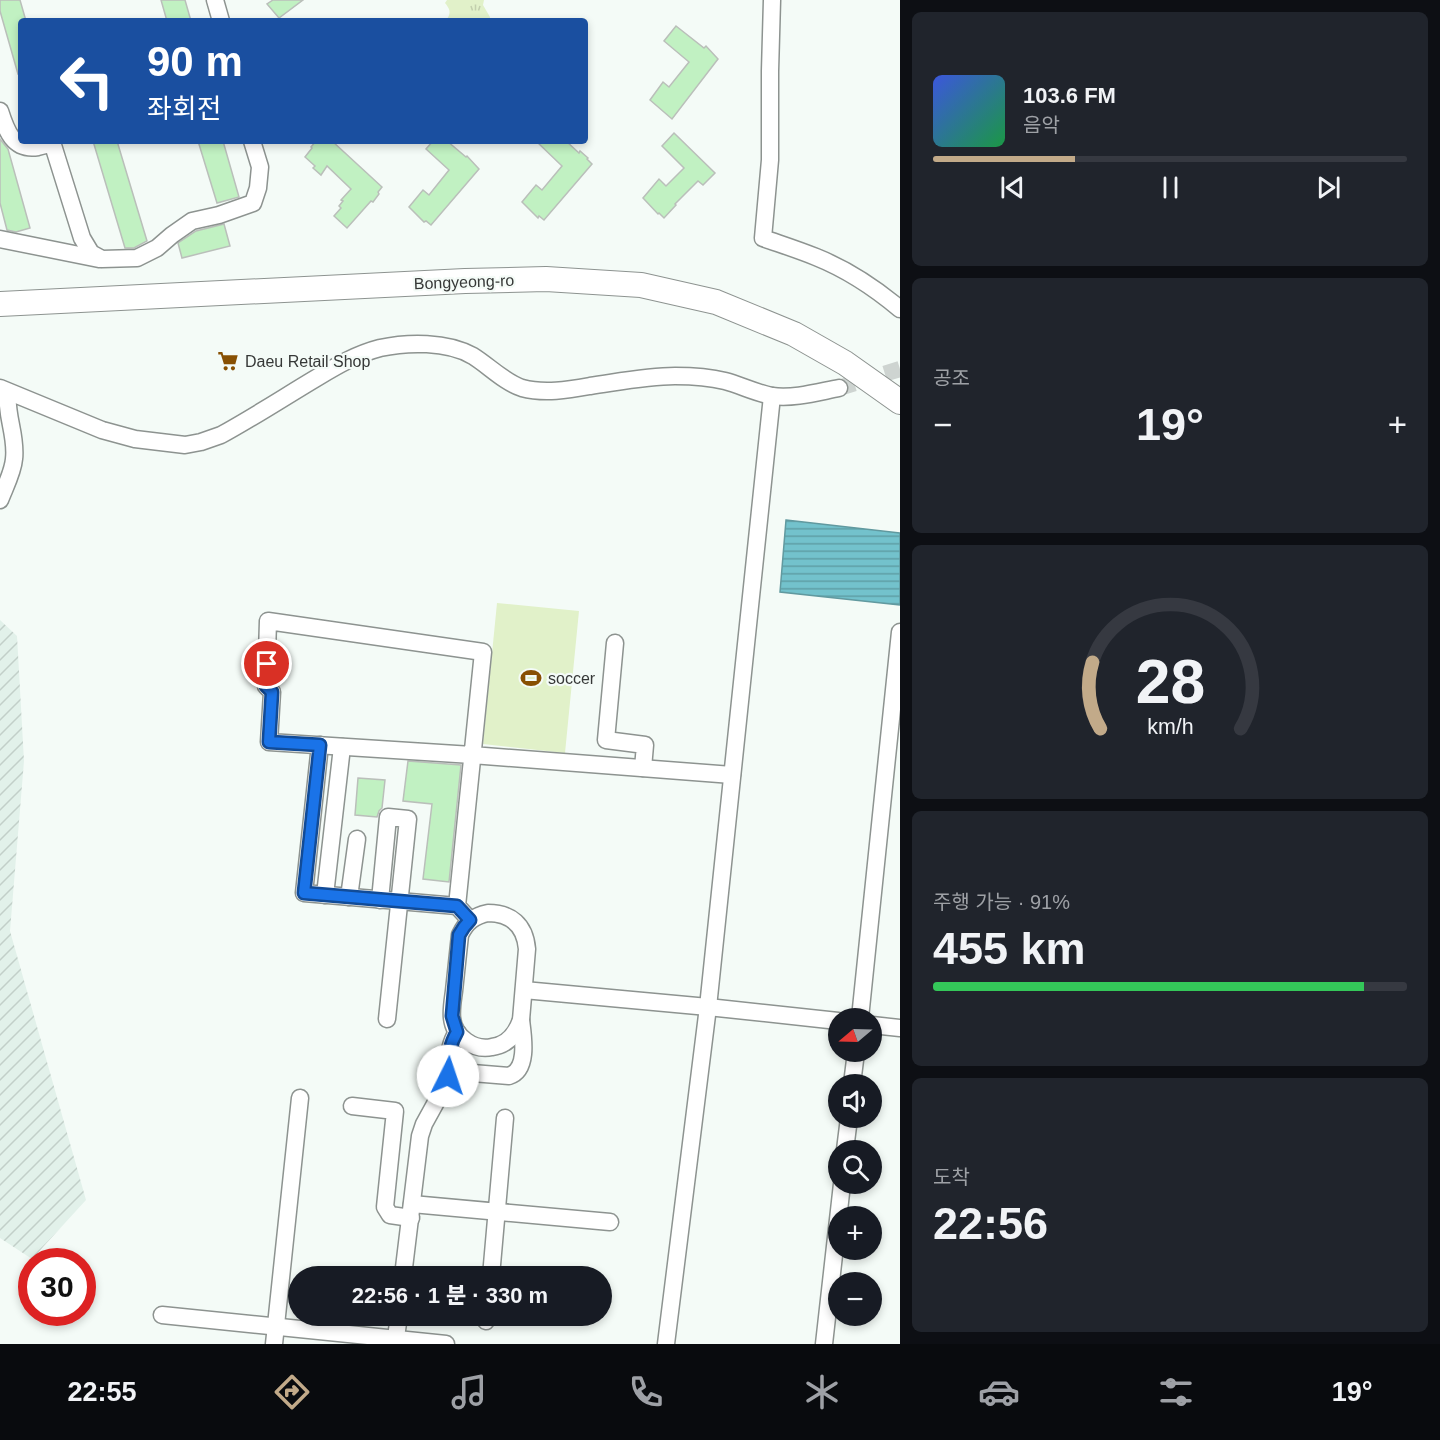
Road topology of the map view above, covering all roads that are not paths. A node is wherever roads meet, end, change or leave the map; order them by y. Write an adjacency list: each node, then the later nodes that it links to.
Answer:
1 (214, 0): 3 (street)
2 (772, 0): 13 (street)
3 (220, 18)
4 (1, 121): 5 (street)
5 (18, 143)
6 (19, 144): 7 (street)
7 (46, 144)
8 (53, 144): 11 (street)
9 (253, 144): 11 (street)
10 (0, 239): 11 (street)
11 (102, 259)
12 (1, 305): 17 (highway, Bongyeong-ro)
13 (900, 309)
14 (840, 388): 16 (street)
15 (4, 390): 16 (street); 18 (street)
16 (772, 396): 25 (street)
17 (900, 402)
18 (0, 500)
19 (900, 632): 35 (street)
20 (615, 643): 24 (street)
21 (320, 745): 22 (street); 23 (street); 27 (street)
22 (342, 747): 23 (street); 27 (street)
23 (472, 755): 24 (street); 31 (street)
24 (643, 768): 25 (street)
25 (732, 775): 34 (street)
26 (357, 839): 28 (street)
27 (325, 895): 28 (street)
28 (349, 897): 29 (street)
29 (380, 900): 30 (street); 30 (street)
30 (400, 901): 31 (street); 36 (street)
31 (457, 906): 32 (street)
32 (470, 920): 33 (street); 41 (street)
33 (524, 990): 34 (street); 37 (street)
34 (708, 1007): 38 (street); 58 (street)
35 (861, 1008)
36 (387, 1019)
37 (520, 1020): 41 (street); 42 (street)
38 (828, 1020)
39 (882, 1026): 40 (street)
40 (900, 1028)
41 (457, 1032): 42 (street)
42 (448, 1071): 47 (street)
43 (300, 1098): 53 (street)
44 (352, 1106): 47 (street)
45 (505, 1118): 48 (street)
46 (841, 1194): 59 (street)
47 (411, 1211): 48 (street); 50 (street)
48 (496, 1212): 49 (street); 51 (street)
49 (610, 1222)
50 (404, 1266)
51 (491, 1266)
52 (162, 1315): 53 (street)
53 (276, 1326): 55 (street); 56 (street)
54 (397, 1326): 55 (street)
55 (395, 1341): 57 (street)
56 (274, 1344)
57 (446, 1344)
58 (666, 1344)
59 (824, 1344)

